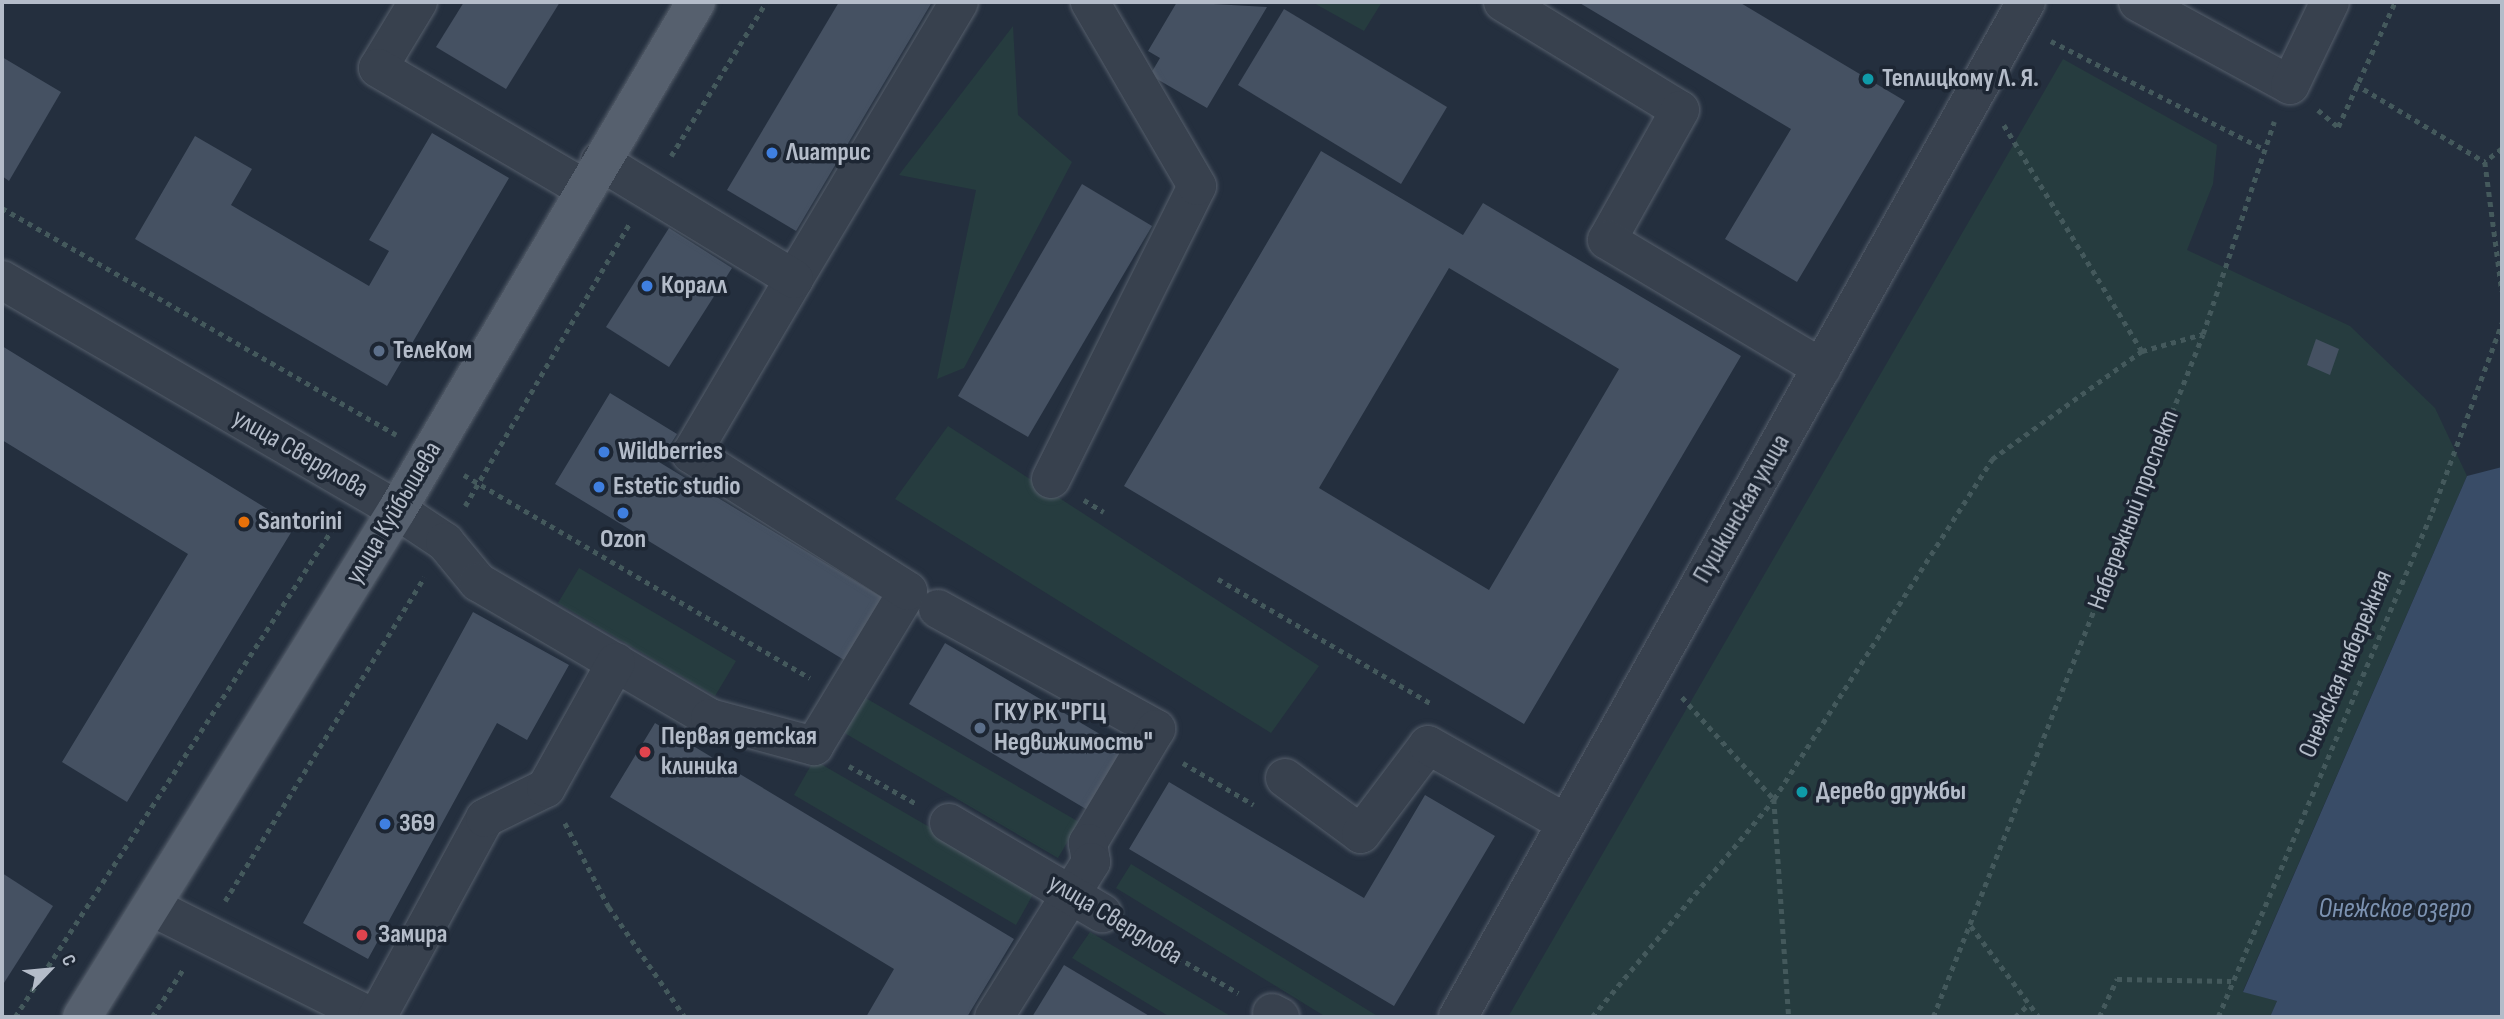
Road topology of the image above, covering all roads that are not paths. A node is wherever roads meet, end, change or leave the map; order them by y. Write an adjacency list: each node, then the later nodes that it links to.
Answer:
1 (418, 2): 9 (street)
2 (696, 2): 9 (main road, улица Куйбышева)
3 (959, 2): 10 (street)
4 (1090, 2): 13 (street)
5 (1503, 2): 12 (street)
6 (2138, 2): 7 (street)
7 (2330, 2)
8 (2022, 11): 12 (street, Пушкинская улица)
9 (592, 174): 10 (street); 14 (main road, улица Куйбышева)
10 (794, 279): 16 (street, улица Свердлова)
11 (2, 280): 14 (street, улица Свердлова)
12 (1822, 368): 19 (street, Пушкинская улица)
13 (1051, 479)
14 (397, 510): 16 (street, улица Свердлова); 21 (main road, улица Куйбышева)
15 (938, 609): 20 (street)
16 (616, 662): 23 (street)
17 (1285, 778): 19 (street)
18 (933, 813): 20 (street, улица Свердлова)
19 (1564, 822): 25 (street, Пушкинская улица)
20 (1087, 903): 24 (street)
21 (154, 908): 22 (main road, улица Куйбышева); 23 (street)
22 (82, 1017)
23 (374, 1017)
24 (994, 1017)
25 (1458, 1017)

